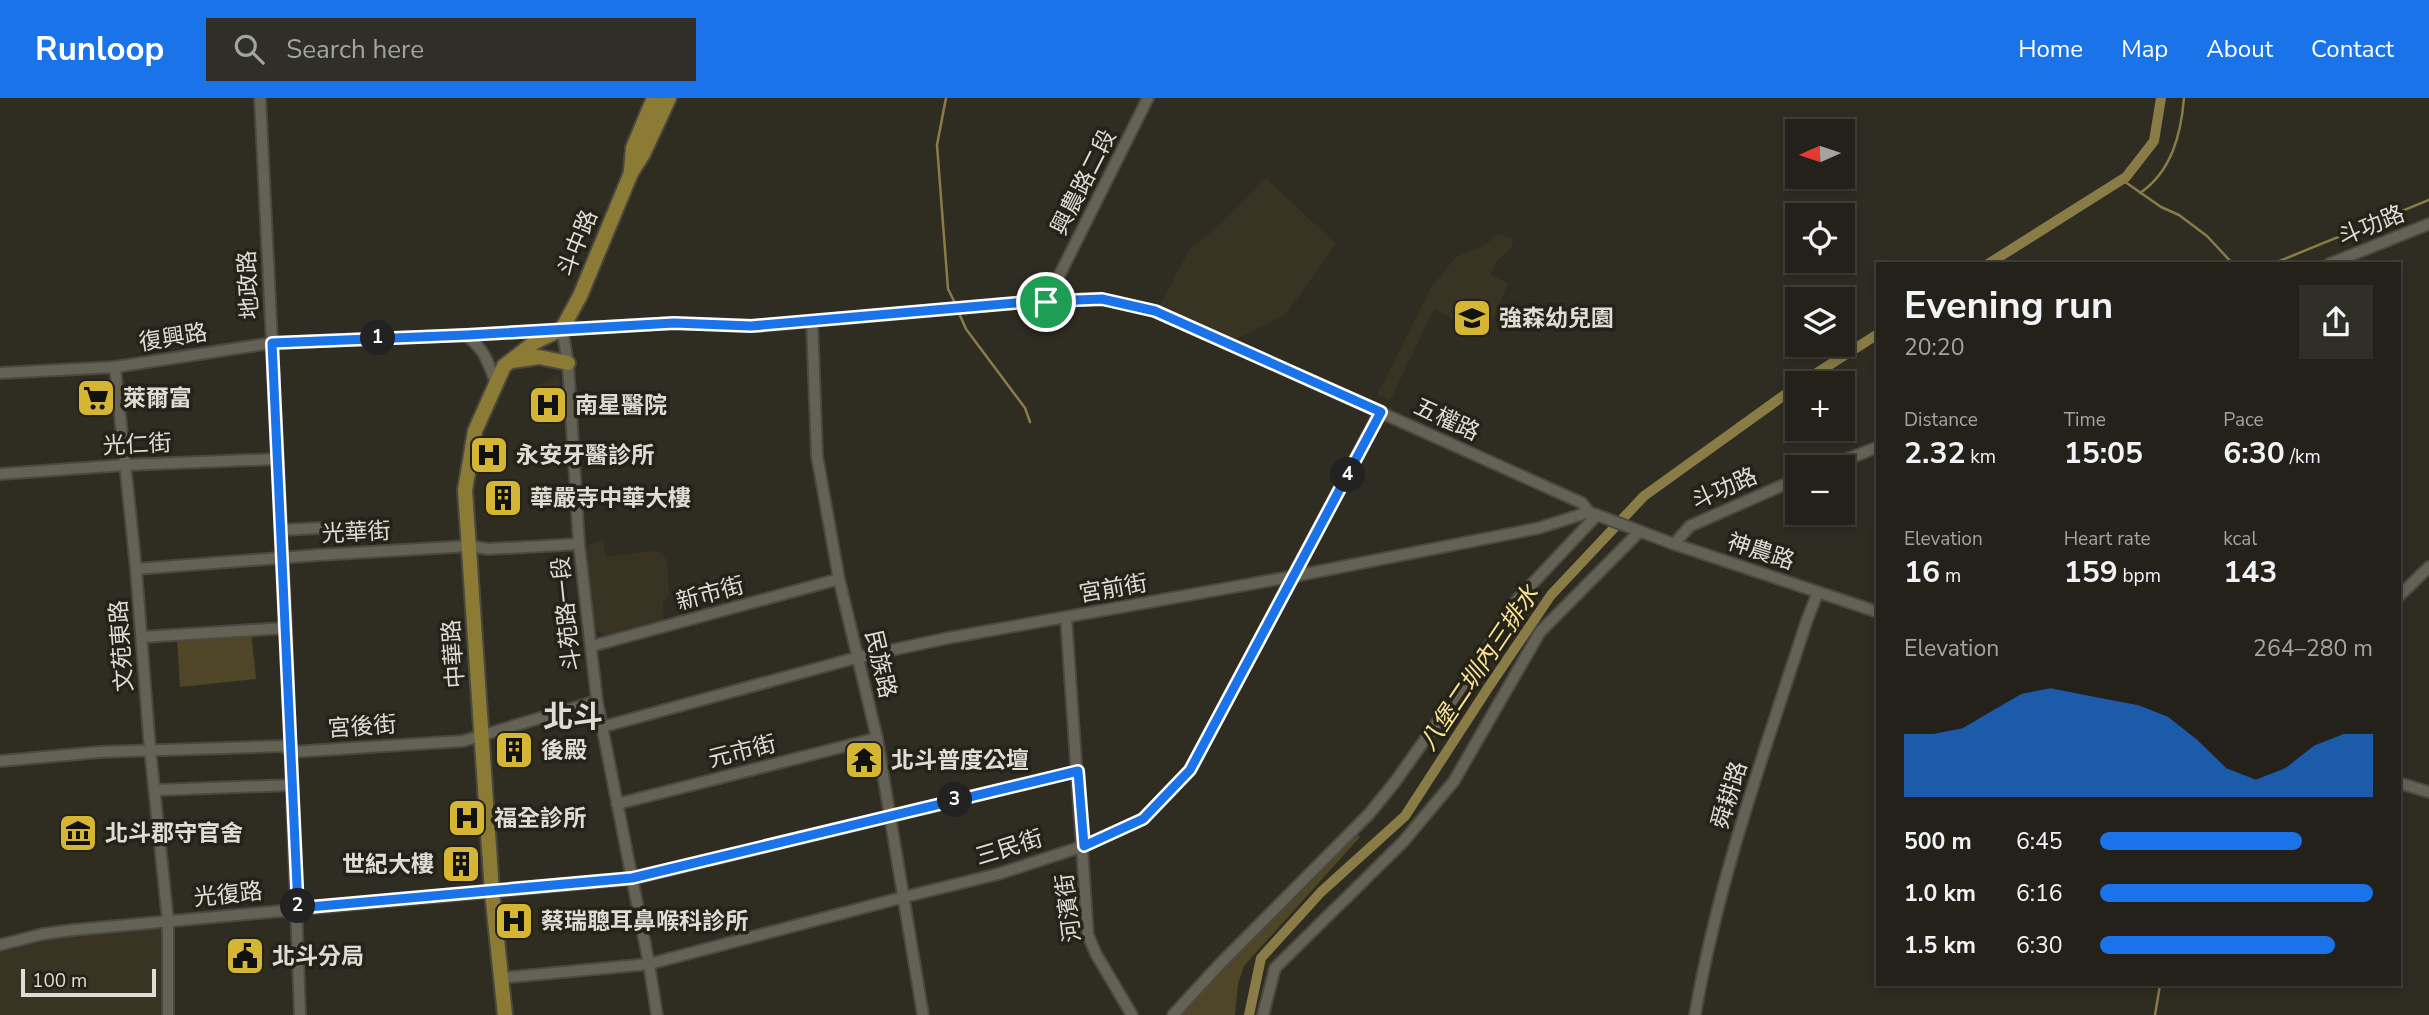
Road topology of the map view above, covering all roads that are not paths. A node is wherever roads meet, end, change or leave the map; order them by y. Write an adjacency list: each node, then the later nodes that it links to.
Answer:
1 (260, 98): 12 (street, 地政路)
2 (654, 98): 5 (main road, 斗中路)
3 (669, 98): 5 (main road, 斗中路)
4 (1148, 98): 8 (street, 興農路二段)
5 (631, 173): 10 (main road, 斗中路)
6 (2429, 224): 7 (street, 斗功路)
7 (2334, 262)
8 (1046, 302): 9 (street); 18 (street, 五權路)
9 (812, 321): 10 (street); 36 (street, 民族路)
10 (562, 329): 11 (street, 復興路); 13 (main road, 中華路); 14 (street, 斗苑路一段)
11 (467, 335): 12 (street, 復興路); 17 (street)
12 (272, 343): 15 (street, 復興路); 21 (street, 地政路)
13 (507, 362): 14 (main road); 17 (main road, 中華路)
14 (568, 363): 29 (street, 斗苑路一段)
15 (115, 367): 16 (street, 復興路); 22 (street, 文苑東路)
16 (0, 373)
17 (496, 383): 31 (main road, 中華路)
18 (1381, 412): 25 (street, 五權路); 35 (street, 三民街)
19 (1876, 448): 20 (street)
20 (1855, 456)
21 (277, 459): 22 (street, 光仁街); 28 (street, 地政路)
22 (125, 465): 23 (street, 光仁街); 34 (street, 文苑東路)
23 (0, 474)
24 (1785, 484): 30 (street, 斗功路)
25 (1596, 515): 27 (street); 35 (street, 宮前街); 74 (street)
26 (339, 527): 28 (street)
27 (1636, 529): 30 (street, 神農路); 75 (street)
28 (281, 530): 32 (street, 地政路)
29 (579, 544): 31 (street, 光華街); 43 (street, 斗苑路一段)
30 (1674, 544): 37 (street, 神農路)
31 (470, 547): 32 (street, 光華街); 47 (main road, 中華路)
32 (282, 558): 34 (street, 光華街); 41 (street, 地政路)
33 (2429, 567): 38 (street)
34 (136, 569): 42 (street, 文苑東路)
35 (1295, 576): 40 (street, 宮前街); 59 (street, 三民街)
36 (839, 579): 43 (street, 新市街); 44 (street, 民族路)
37 (1818, 592): 39 (street, 神農路); 76 (street, 舜耕路)
38 (2401, 594)
39 (1876, 611)
40 (1066, 618): 44 (street, 宮前街); 52 (street, 河濱街)
41 (286, 628): 42 (street); 50 (street, 地政路)
42 (142, 637): 49 (street, 文苑東路)
43 (592, 646): 45 (street, 斗苑路一段)
44 (859, 657): 46 (street, 宮前街); 48 (street, 民族路)
45 (597, 701): 46 (street, 斗苑路一段); 47 (street, 宮後街)
46 (602, 727): 57 (street, 斗苑路一段)
47 (482, 736): 50 (street, 宮後街); 61 (main road, 中華路)
48 (877, 738): 57 (street, 元市街); 58 (street, 民族路)
49 (150, 750): 50 (street, 宮後街); 51 (street, 宮後街); 55 (street, 文苑東路)
50 (291, 752): 54 (street, 地政路)
51 (0, 761)
52 (1078, 771): 58 (street, 光復路); 59 (street, 河濱街)
53 (2401, 784): 56 (street)
54 (292, 785): 55 (street); 63 (street, 地政路)
55 (156, 790): 64 (street, 文苑東路)
56 (2429, 792)
57 (617, 804): 60 (street, 斗苑路一段)
58 (890, 816): 60 (street, 光復路); 62 (street, 民族路)
59 (1084, 846): 62 (street, 三民街); 73 (street, 河濱街)
60 (632, 878): 61 (street, 光復路); 66 (street, 斗苑路一段)
61 (492, 892): 63 (street, 光復路); 67 (main road, 中華路)
62 (904, 897): 66 (street, 三民街); 72 (street, 民族路)
63 (298, 908): 64 (street, 光復路); 69 (street, 地政路)
64 (168, 921): 65 (street, 光復路); 68 (street, 文苑東路)
65 (0, 945)
66 (649, 964): 67 (street, 三民街); 71 (street, 斗苑路一段)
67 (501, 978): 70 (main road, 中華路)
68 (168, 1015)
69 (300, 1015)
70 (505, 1015)
71 (657, 1015)
72 (923, 1015)
73 (1132, 1015)
74 (1173, 1015)
75 (1263, 1015)
76 (1695, 1015)

